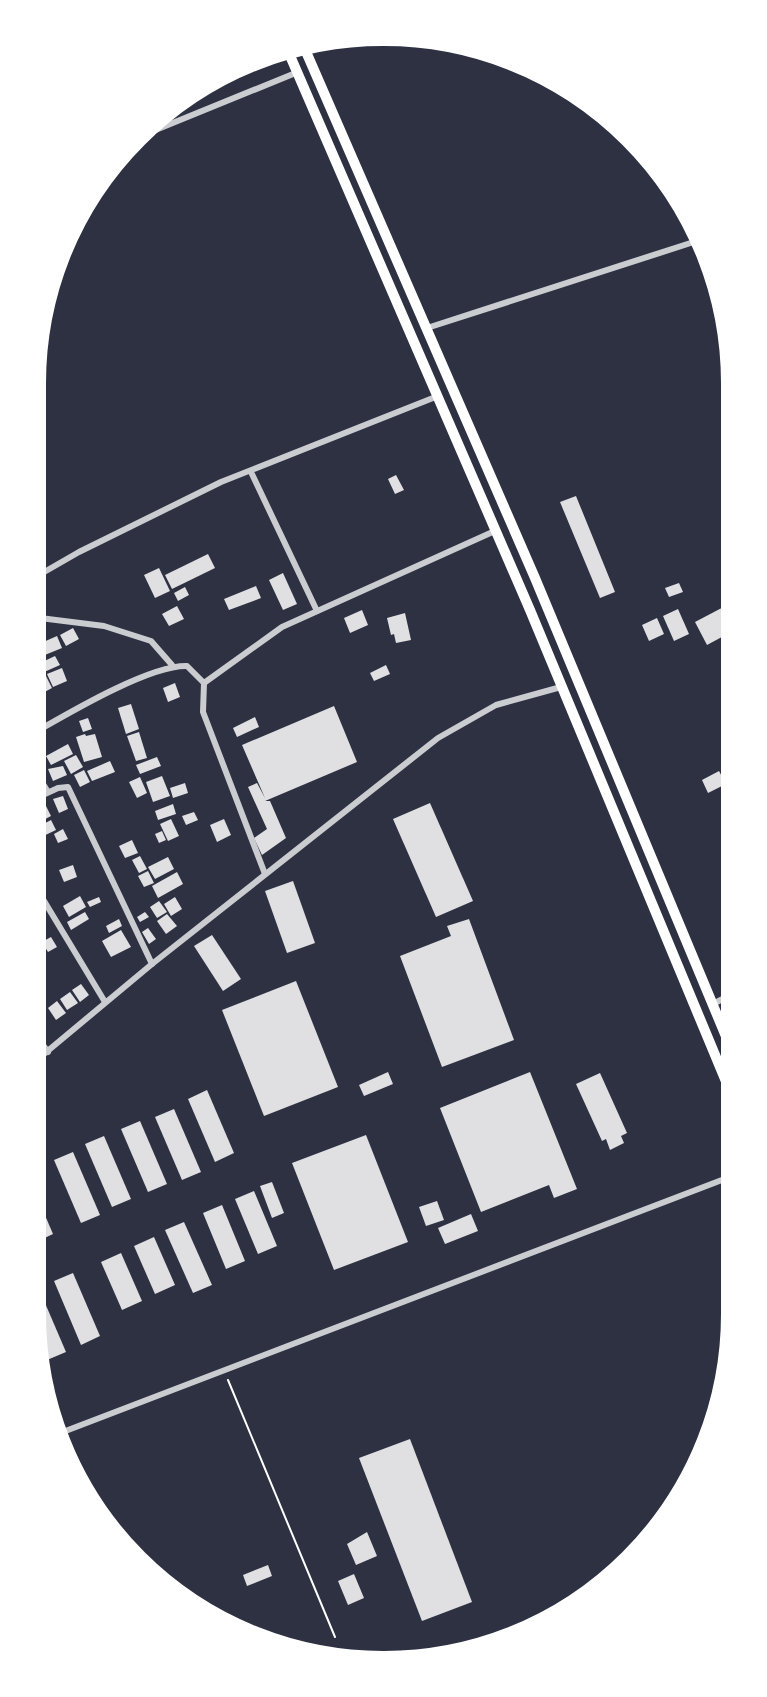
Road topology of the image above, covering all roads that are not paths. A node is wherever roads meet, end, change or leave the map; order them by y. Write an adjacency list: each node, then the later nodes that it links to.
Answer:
1 (306, 52): 6 (main road)
2 (290, 55): 3 (main road)
3 (298, 72): 4 (street); 7 (main road)
4 (154, 131)
5 (694, 242): 6 (street)
6 (427, 328): 25 (main road)
7 (438, 396): 8 (street); 9 (main road)
8 (251, 472): 10 (street); 11 (street)
9 (497, 530): 11 (street); 15 (main road)
10 (42, 573)
11 (316, 611): 14 (street)
12 (42, 618): 13 (street)
13 (172, 665): 14 (street); 16 (street)
14 (204, 683): 20 (street)
15 (561, 687): 20 (street); 30 (main road)
16 (42, 729)
17 (42, 782): 18 (street)
18 (48, 792): 19 (street); 22 (street)
19 (42, 795)
20 (265, 874): 22 (street)
21 (42, 897): 24 (street)
22 (152, 964): 24 (street)
23 (725, 998): 25 (street)
24 (105, 1002): 28 (street)
25 (713, 1004): 26 (main road)
26 (725, 1033)
27 (42, 1044): 28 (street)
28 (48, 1052): 29 (street)
29 (42, 1056)
30 (725, 1079)
31 (725, 1179): 32 (street)
32 (63, 1432)

